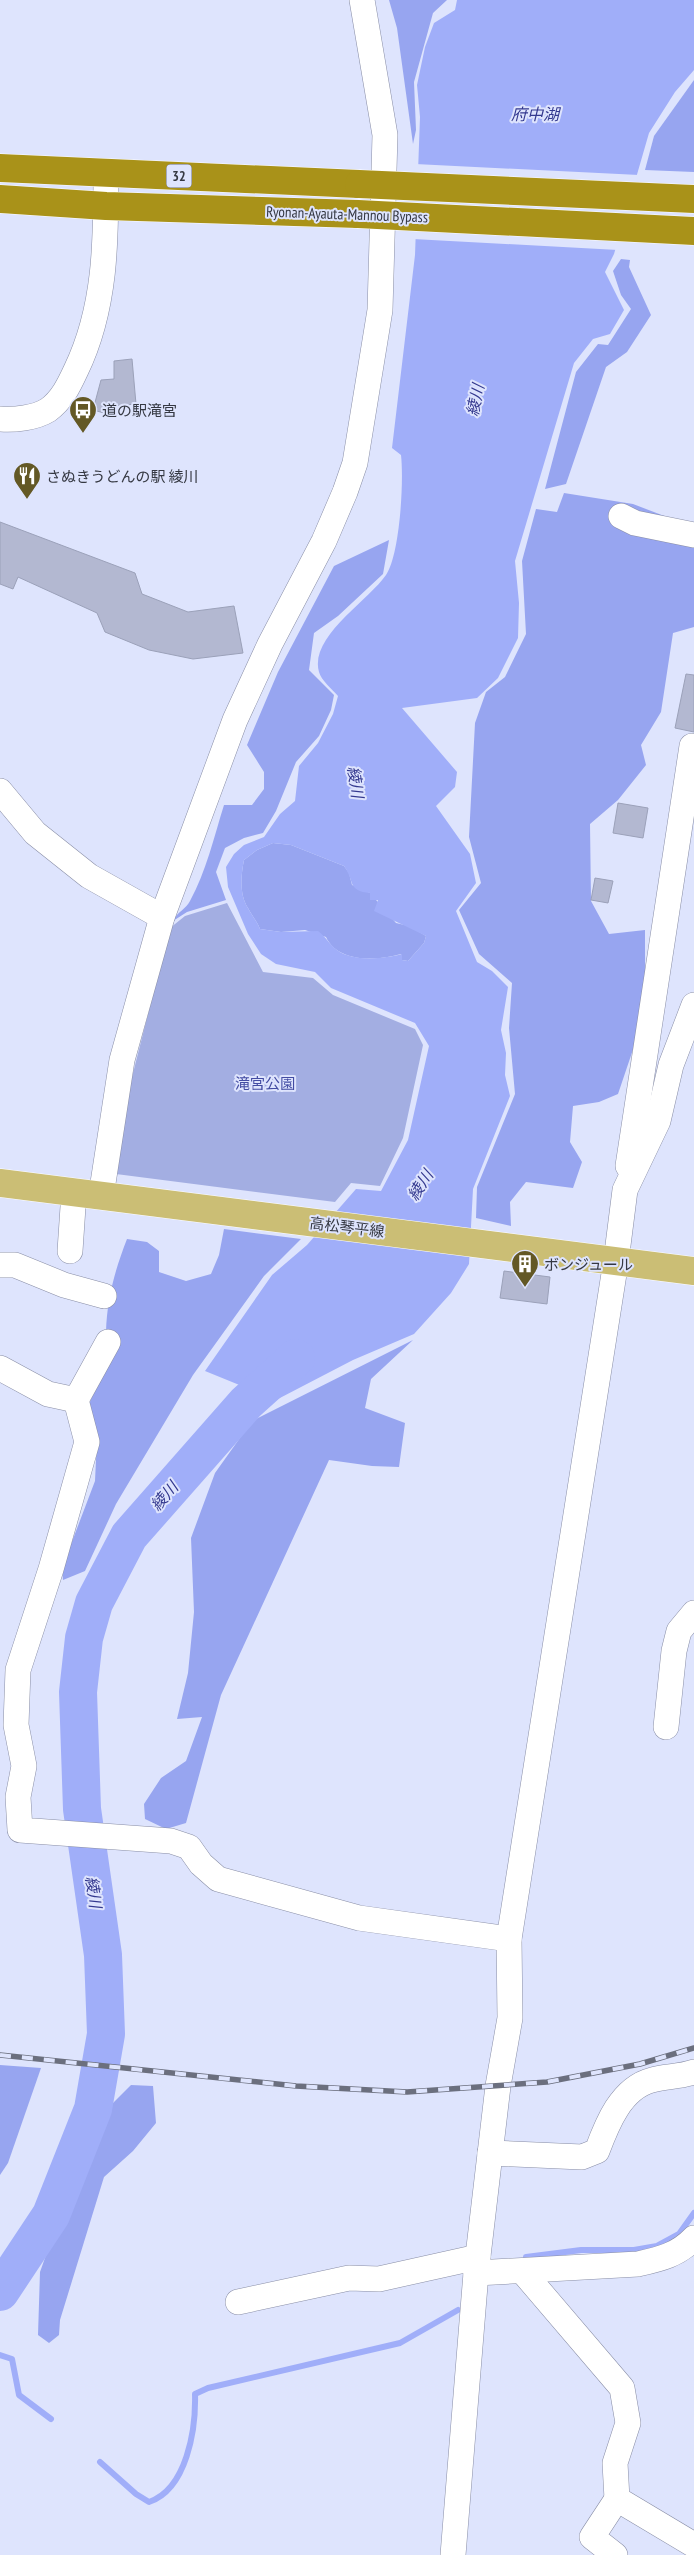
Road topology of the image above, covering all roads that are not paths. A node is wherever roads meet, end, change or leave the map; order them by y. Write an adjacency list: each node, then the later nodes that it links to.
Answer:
1 (362, 0): 13 (street)
2 (0, 168): 3 (highway, Ryonan-Ayauta-Mannou Bypass / 32)
3 (106, 173): 5 (highway, Ryonan-Ayauta-Mannou Bypass / 32, bridge); 6 (street)
4 (0, 199): 6 (highway, Ryonan-Ayauta-Mannou Bypass / 32)
5 (694, 199)
6 (106, 206): 7 (highway, Ryonan-Ayauta-Mannou Bypass / 32, bridge); 8 (street)
7 (694, 231)
8 (0, 419)
9 (621, 516): 10 (street)
10 (694, 535)
11 (692, 746): 16 (street)
12 (0, 791): 13 (street)
13 (162, 917): 18 (street)
14 (694, 1004): 16 (street)
15 (0, 1183): 17 (main road, 高松琴平線)
16 (624, 1190): 20 (street)
17 (74, 1192): 18 (main road, 高松琴平線); 19 (street)
18 (101, 1196): 20 (main road, 高松琴平線)
19 (70, 1251)
20 (616, 1261): 22 (main road, 高松琴平線); 30 (street)
21 (0, 1265): 23 (street)
22 (694, 1271)
23 (104, 1296)
24 (108, 1342): 26 (street)
25 (0, 1368): 26 (street)
26 (76, 1400): 28 (street)
27 (694, 1613): 29 (street)
28 (8, 1726): 30 (street)
29 (666, 1727)
30 (509, 1939): 32 (street)
31 (694, 2072): 32 (street)
32 (490, 2154): 34 (street)
33 (694, 2238): 35 (street)
34 (477, 2265): 35 (street); 36 (street); 39 (street)
35 (523, 2272): 37 (street)
36 (238, 2302)
37 (617, 2499): 38 (street); 40 (street)
38 (694, 2546)
39 (453, 2555)
40 (614, 2555)

